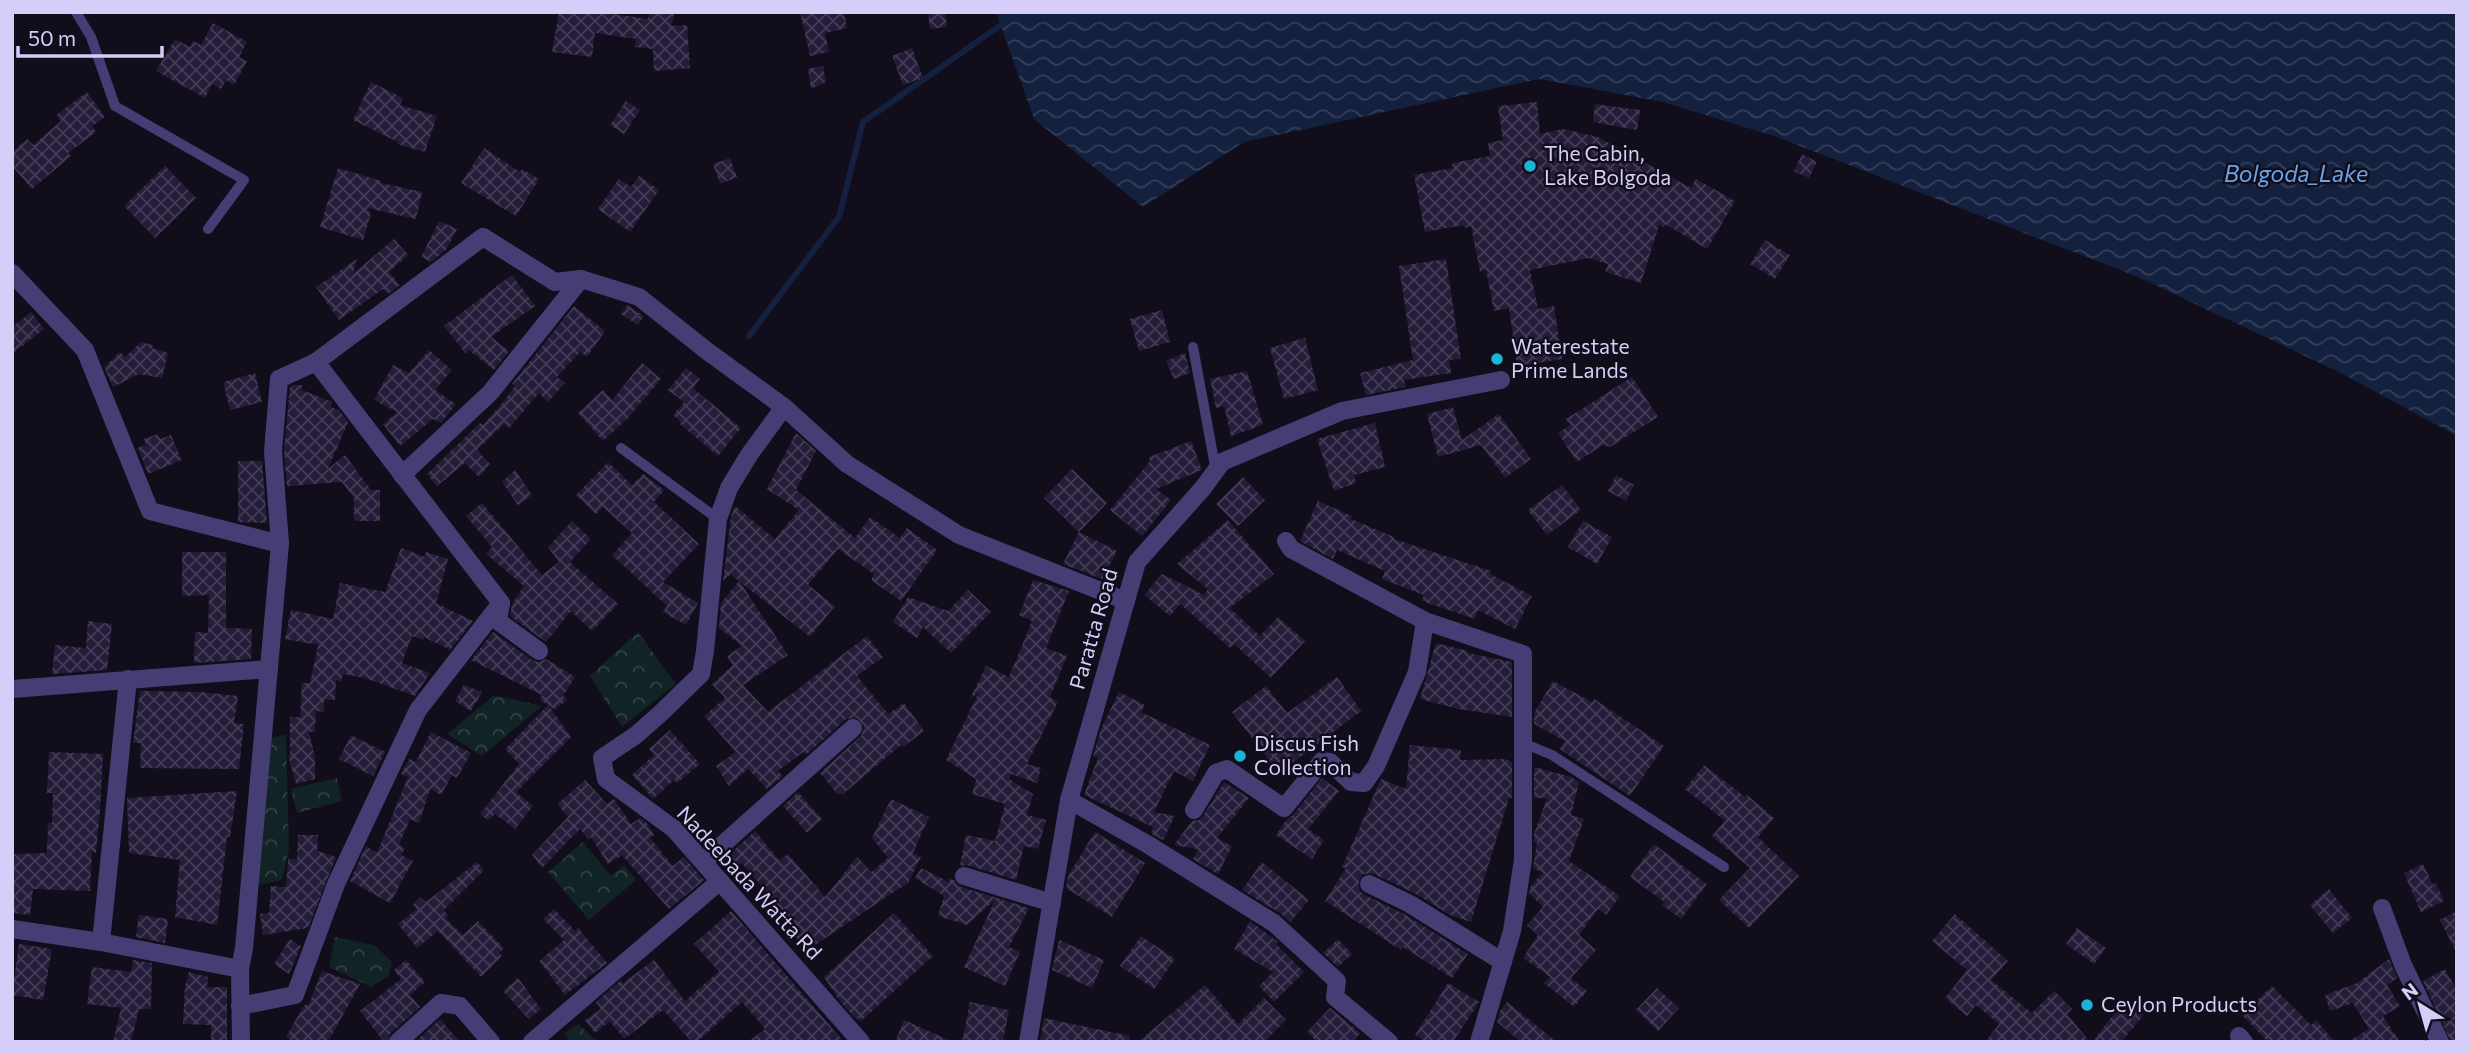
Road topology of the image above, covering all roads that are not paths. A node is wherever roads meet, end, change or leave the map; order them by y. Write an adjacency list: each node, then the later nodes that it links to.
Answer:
1 (76, 12): 2 (lane)
2 (208, 229)
3 (12, 273): 14 (street)
4 (581, 279): 6 (street); 8 (street); 11 (street)
5 (1194, 347): 10 (lane)
6 (316, 362): 11 (street); 14 (street)
7 (1501, 380): 10 (street, Paratta Road)
8 (784, 407): 12 (street, Nadeebada Watta Rd); 15 (street)
9 (621, 448): 12 (lane)
10 (1216, 471): 15 (street, Paratta Road)
11 (402, 475): 16 (street)
12 (718, 519): 26 (street, Nadeebada Watta Rd)
13 (1286, 541): 17 (street)
14 (280, 544): 19 (street)
15 (1126, 601): 24 (street, Paratta Road)
16 (501, 603): 18 (street); 37 (street)
17 (1425, 621): 23 (street); 25 (street)
18 (538, 651)
19 (269, 668): 20 (street); 36 (street)
20 (128, 679): 21 (street); 34 (street)
21 (12, 689)
22 (853, 728): 26 (street)
23 (1523, 743): 27 (lane); 35 (street)
24 (1069, 800): 31 (street, Paratta Road); 44 (street)
25 (1194, 810)
26 (703, 862): 29 (street, Nadeebada Watta Rd)
27 (1724, 867)
28 (964, 876): 31 (street)
29 (720, 881): 41 (street); 42 (street, Nadeebada Watta Rd)
30 (1369, 884): 35 (street)
31 (1052, 903): 43 (street, Paratta Road)
32 (2382, 908): 46 (street)
33 (12, 929): 34 (street)
34 (101, 942): 36 (street)
35 (1503, 962): 45 (street)
36 (240, 969): 37 (street)
37 (240, 1006): 38 (street)
38 (241, 1042)
39 (398, 1042): 40 (street)
40 (491, 1042)
41 (532, 1042)
42 (861, 1042)
43 (1028, 1042)
44 (1389, 1042)
45 (1479, 1042)
46 (2440, 1042)

